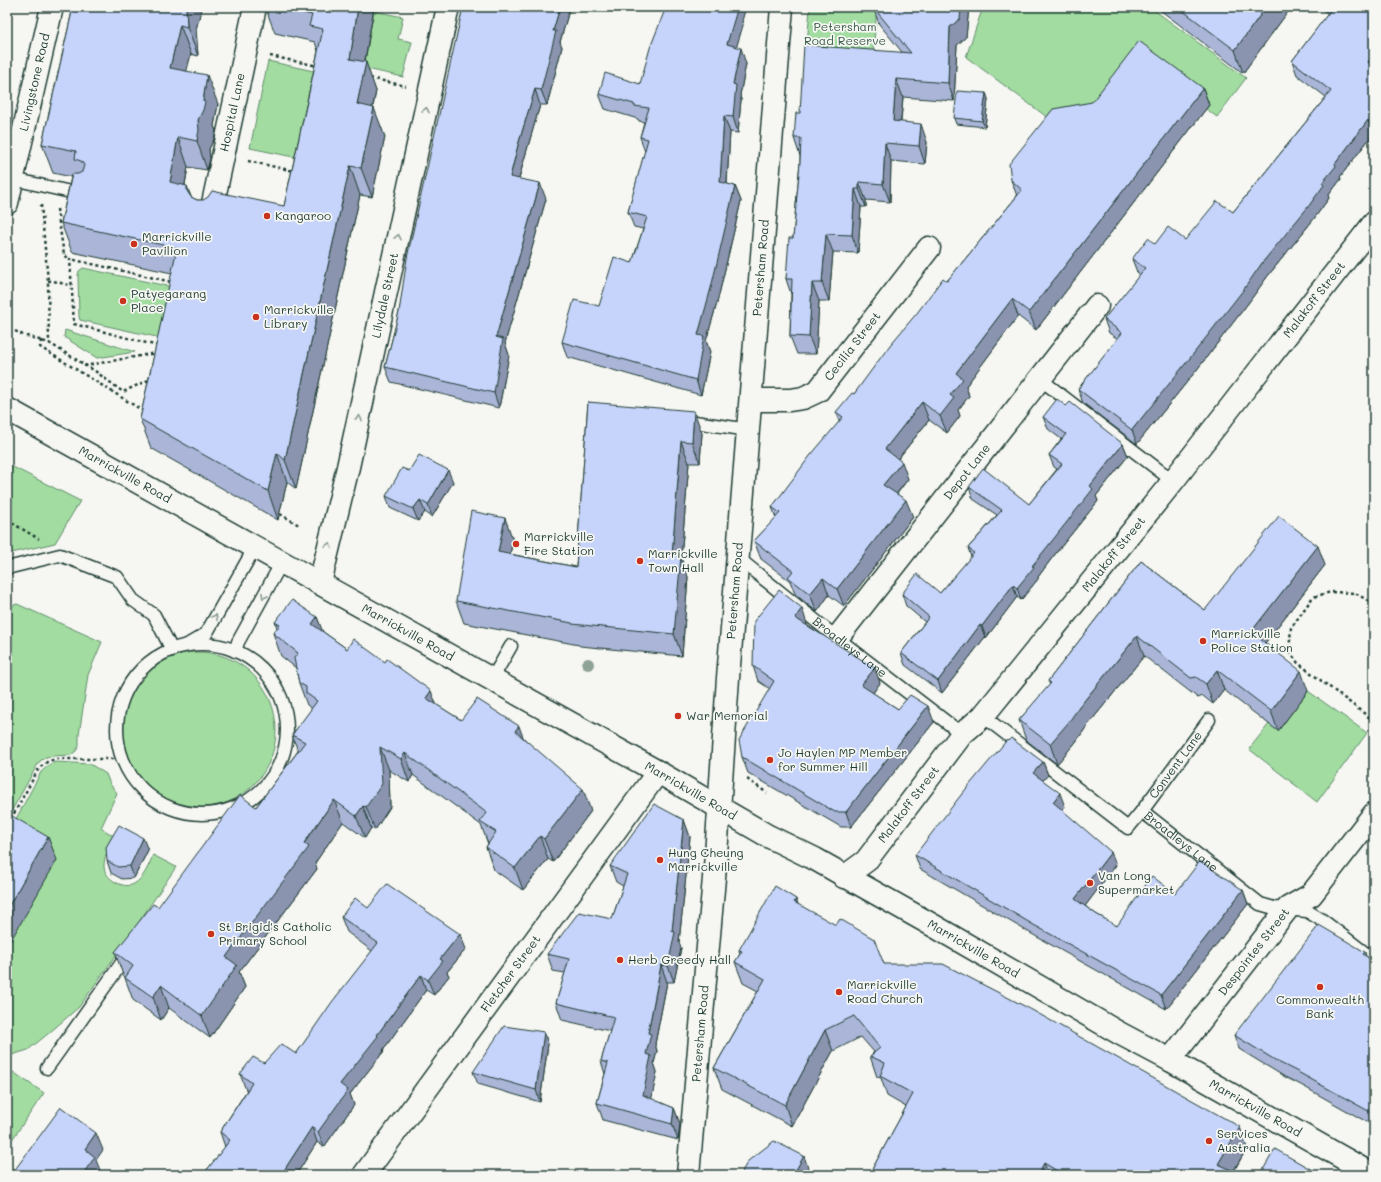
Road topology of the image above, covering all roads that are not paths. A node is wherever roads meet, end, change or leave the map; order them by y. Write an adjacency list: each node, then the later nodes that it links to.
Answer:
1 (52, 7): 5 (street, Livingstone Road)
2 (255, 7): 8 (street, Hospital Lane)
3 (448, 7): 22 (street, Lilydale Street, one-way to 3)
4 (782, 7): 13 (street, Petersham Road)
5 (12, 179): 6 (lane); 7 (street, Livingstone Road)
6 (87, 196)
7 (7, 203)
8 (210, 217)
9 (1374, 223): 17 (street, Malakoff Street)
10 (929, 248): 13 (street, Cecilia Street)
11 (1097, 306): 12 (street, Depot Lane)
12 (1040, 379): 17 (lane); 23 (street, Depot Lane)
13 (751, 400): 16 (street, Petersham Road)
14 (7, 409): 18 (street, Marrickville Road)
15 (668, 418): 16 (lane)
16 (749, 430): 19 (street, Petersham Road)
17 (1173, 481): 29 (street, Malakoff Street)
18 (255, 547): 20 (street, Marrickville Road); 24 (lane, one-way to 18)
19 (738, 558): 23 (lane, Broadleys Lane); 33 (street, Petersham Road)
20 (282, 562): 22 (street, Marrickville Road); 27 (lane, one-way to 27)
21 (7, 568): 26 (lane)
22 (320, 583): 28 (street, Marrickville Road)
23 (837, 638): 31 (lane, Broadleys Lane)
24 (189, 644): 26 (lane); 27 (lane)
25 (511, 646): 28 (lane)
26 (172, 650): 34 (lane)
27 (235, 651): 34 (lane)
28 (492, 679): 32 (street, Marrickville Road)
29 (983, 716): 31 (street, Malakoff Street); 35 (lane, Broadleys Lane)
30 (1209, 720): 35 (lane, Convent Lane)
31 (962, 734): 38 (street, Malakoff Street)
32 (658, 772): 33 (street, Marrickville Road); 44 (street, Fletcher Street)
33 (718, 808): 38 (street, Marrickville Road); 45 (street, Petersham Road)
34 (231, 809): 37 (lane)
35 (1142, 811): 39 (lane, Broadleys Lane)
36 (1374, 814): 39 (street, Despointes Street)
37 (222, 822)
38 (844, 876): 42 (street, Marrickville Road)
39 (1288, 908): 41 (lane, Broadleys Lane); 42 (street, Despointes Street)
40 (134, 945): 43 (lane)
41 (1374, 960)
42 (1170, 1060): 46 (street, Marrickville Road)
43 (47, 1068)
44 (364, 1175)
45 (688, 1175)
46 (1373, 1175)

